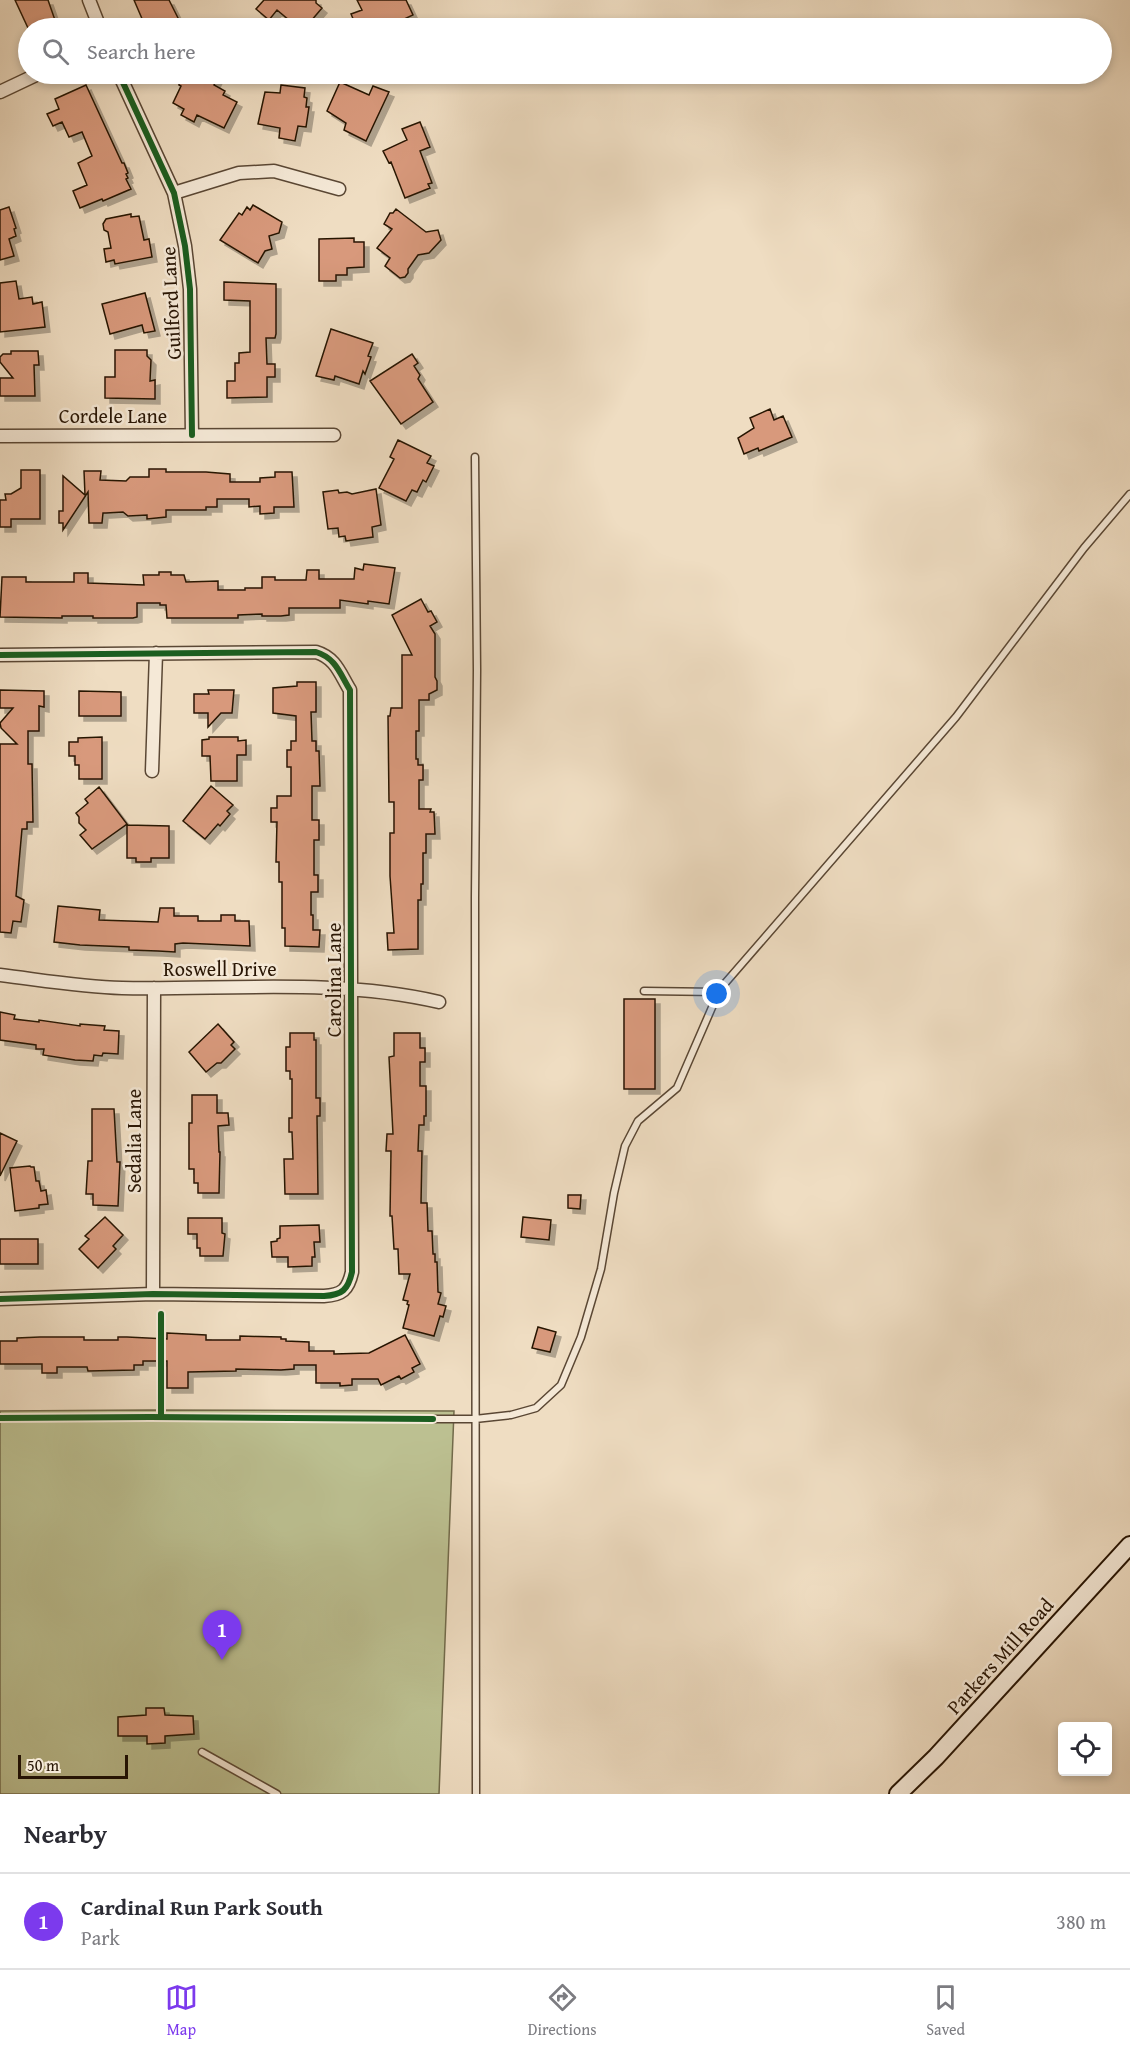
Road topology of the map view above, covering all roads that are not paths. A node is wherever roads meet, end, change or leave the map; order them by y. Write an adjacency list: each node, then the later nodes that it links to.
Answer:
1 (89, 0): 2 (street)
2 (96, 18)
3 (18, 83): 5 (street)
4 (124, 84): 7 (street, Guilford Lane)
5 (0, 92)
6 (339, 189): 7 (street)
7 (174, 193): 8 (street, Guilford Lane)
8 (192, 435): 9 (street, Cordele Lane); 10 (street, Cordele Lane)
9 (334, 435)
10 (0, 436)
11 (475, 458): 25 (lane)
12 (1130, 494): 20 (lane)
13 (156, 653): 14 (street, Carolina Lane); 15 (street); 18 (street, Carolina Lane)
14 (0, 655)
15 (152, 771)
16 (0, 975): 17 (street, Roswell Drive)
17 (154, 988): 18 (street, Roswell Drive); 22 (street, Sedalia Lane)
18 (351, 988): 21 (street, Roswell Drive); 22 (street, Carolina Lane)
19 (644, 991): 20 (lane)
20 (719, 992): 25 (lane)
21 (439, 1002)
22 (153, 1294): 23 (street, Carolina Lane)
23 (0, 1299)
24 (433, 1419): 25 (lane)
25 (475, 1419): 29 (lane)
26 (1130, 1545): 30 (main road, Parkers Mill Road)
27 (202, 1752): 28 (lane)
28 (277, 1794)
29 (476, 1794)
30 (898, 1794)

